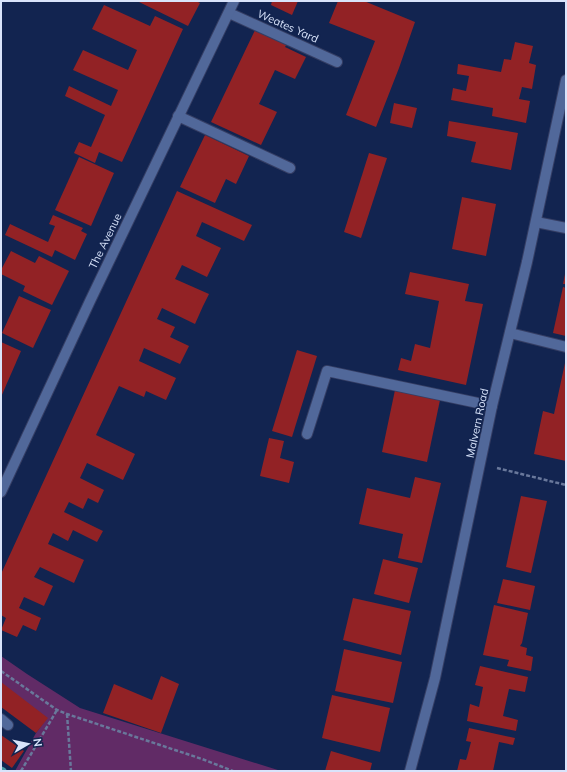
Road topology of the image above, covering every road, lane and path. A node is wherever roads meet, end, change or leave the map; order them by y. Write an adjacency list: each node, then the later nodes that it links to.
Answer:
1 (234, 1): 2 (street, The Avenue)
2 (229, 13): 3 (street, Weates Yard); 5 (street, The Avenue)
3 (337, 62)
4 (566, 80): 7 (street, Malvern Road)
5 (178, 116): 6 (street); 15 (street, The Avenue)
6 (290, 168)
7 (536, 222): 8 (street); 9 (street, Malvern Road)
8 (566, 228)
9 (510, 333): 10 (street); 11 (street, Malvern Road)
10 (566, 347)
11 (492, 406): 12 (street); 13 (street, Malvern Road)
12 (307, 434)
13 (480, 464): 14 (path); 22 (street, Malvern Road)
14 (566, 485)
15 (1, 492)
16 (1, 671): 17 (path)
17 (57, 710): 18 (path); 19 (path)
18 (67, 714): 20 (path); 21 (path)
19 (20, 771)
20 (71, 771)
21 (233, 771)
22 (410, 771)

